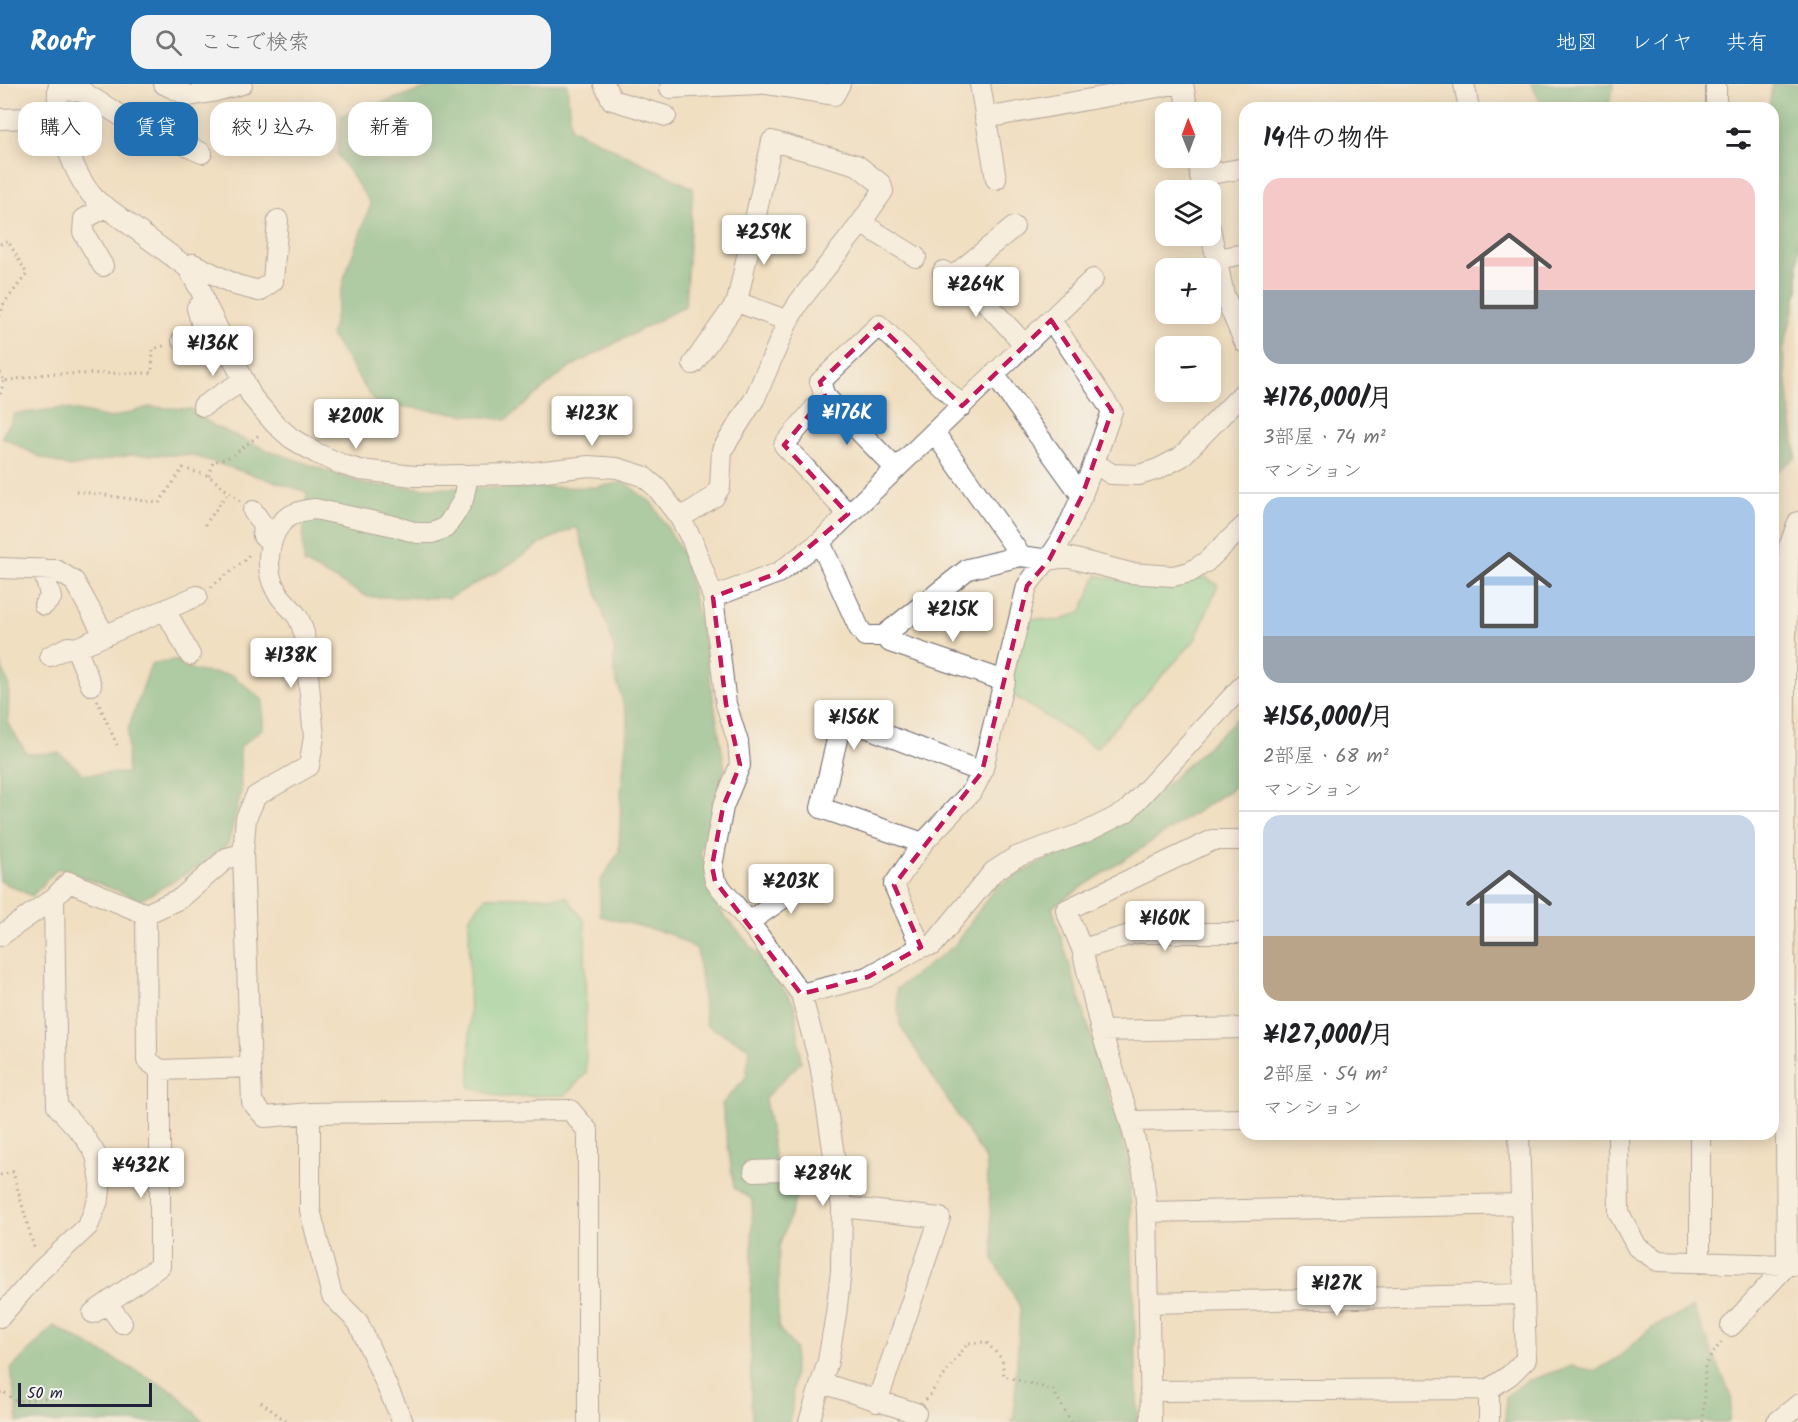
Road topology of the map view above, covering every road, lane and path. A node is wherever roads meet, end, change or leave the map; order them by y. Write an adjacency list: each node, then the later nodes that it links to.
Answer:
1 (164, 84): 2 (street)
2 (242, 84)
3 (604, 84): 13 (street)
4 (760, 84): 13 (street)
5 (766, 84): 6 (street)
6 (840, 84)
7 (980, 84): 19 (street)
8 (1175, 84): 19 (street)
9 (1183, 84): 15 (street)
10 (1464, 84): 16 (street)
11 (1716, 84): 17 (street)
12 (58, 86): 14 (street); 21 (street)
13 (670, 86)
14 (60, 102)
15 (1186, 102)
16 (1468, 102)
17 (1716, 102)
18 (18, 118): 20 (street)
19 (985, 118): 25 (street)
20 (0, 119)
21 (202, 153)
22 (70, 156): 26 (street)
23 (1239, 169): 24 (street)
24 (1200, 174)
25 (996, 179)
26 (106, 207): 34 (street); 35 (street)
27 (278, 220): 35 (street)
28 (861, 223): 32 (street); 38 (street); 42 (street)
29 (1014, 226): 45 (street)
30 (0, 244): 40 (path)
31 (1239, 255): 33 (street)
32 (916, 257)
33 (1221, 258)
34 (103, 266)
35 (188, 268): 39 (street)
36 (1093, 279): 41 (street)
37 (1221, 282): 43 (street)
38 (737, 302): 42 (street); 46 (street)
39 (205, 303): 44 (street); 49 (street)
40 (0, 316)
41 (1051, 320): 45 (street); 58 (street)
42 (788, 321): 67 (street)
43 (1239, 329)
44 (182, 340): 50 (path)
45 (1025, 345): 48 (street)
46 (693, 364)
47 (0, 372): 50 (path)
48 (994, 374): 55 (street); 64 (street)
49 (244, 380): 54 (street); 56 (street)
50 (4, 381): 51 (path)
51 (0, 393)
52 (825, 396): 55 (street); 59 (street); 66 (street)
53 (1239, 397): 58 (street)
54 (202, 406)
55 (962, 406): 57 (street)
56 (275, 424): 60 (path); 61 (street)
57 (934, 432): 59 (street); 74 (street)
58 (1094, 462): 64 (street)
59 (896, 469): 66 (street)
60 (208, 476): 62 (path); 63 (path)
61 (468, 476): 67 (street); 71 (street)
62 (76, 491)
63 (228, 492): 65 (path); 69 (path)
64 (1082, 496): 75 (street)
65 (253, 511): 71 (street)
66 (848, 514): 72 (street)
67 (680, 518): 79 (street)
68 (1798, 522): 73 (street)
69 (205, 525)
70 (1239, 531): 75 (street)
71 (267, 538): 78 (path); 95 (street)
72 (820, 542): 79 (street); 83 (street)
73 (1781, 550): 87 (street)
74 (1022, 556): 75 (street); 83 (street)
75 (1049, 560): 88 (street)
76 (0, 568): 77 (street)
77 (43, 569): 80 (street); 82 (street)
78 (197, 596): 81 (street)
79 (713, 597): 99 (street)
80 (44, 605)
81 (166, 611): 82 (street); 85 (street)
82 (105, 636): 84 (street)
83 (883, 636): 88 (street)
84 (76, 648): 86 (street); 89 (street)
85 (190, 655)
86 (51, 656)
87 (1779, 669): 122 (street)
88 (1005, 681): 92 (street)
89 (91, 685): 91 (path)
90 (1239, 689): 102 (street)
91 (117, 745)
92 (982, 772): 94 (street); 94 (street)
93 (1239, 840): 103 (street)
94 (922, 843): 102 (street)
95 (243, 854): 98 (street); 107 (street)
96 (812, 878): 99 (street)
97 (54, 898): 98 (street); 101 (street); 123 (street)
98 (146, 914): 108 (street)
99 (749, 922): 104 (street)
100 (1239, 933): 103 (street)
101 (0, 936)
102 (921, 947): 104 (street)
103 (1082, 949): 106 (street)
104 (801, 994): 115 (street)
105 (1239, 1028): 106 (street)
106 (1101, 1031): 111 (street)
107 (251, 1067): 108 (street); 109 (street)
108 (160, 1070): 127 (street)
109 (310, 1113): 139 (street); 140 (street)
110 (1239, 1119): 111 (street)
111 (1130, 1121): 120 (street)
112 (1519, 1140): 118 (street)
113 (1618, 1140): 121 (street)
114 (1700, 1140): 121 (street)
115 (836, 1168): 116 (street); 119 (street)
116 (754, 1171)
117 (0, 1175): 123 (path)
118 (1521, 1204): 120 (street); 124 (street)
119 (842, 1207): 129 (street); 135 (street)
120 (1147, 1212): 125 (street)
121 (1700, 1263): 122 (street)
122 (1793, 1265): 128 (street)
123 (40, 1270): 126 (street)
124 (1524, 1294): 125 (street); 130 (street)
125 (1149, 1303): 131 (street)
126 (0, 1317)
127 (122, 1323)
128 (1731, 1326): 145 (path)
129 (822, 1383): 135 (street); 141 (street)
130 (1489, 1389): 131 (street); 144 (street)
131 (1150, 1390): 143 (street)
132 (0, 1393): 133 (path)
133 (57, 1397)
134 (261, 1402): 138 (path)
135 (877, 1402): 137 (street)
136 (1798, 1405): 146 (street)
137 (916, 1413): 142 (path)
138 (286, 1422)
139 (403, 1422)
140 (588, 1422)
141 (809, 1422)
142 (1071, 1422)
143 (1151, 1422)
144 (1489, 1422)
145 (1703, 1422)
146 (1777, 1422)

